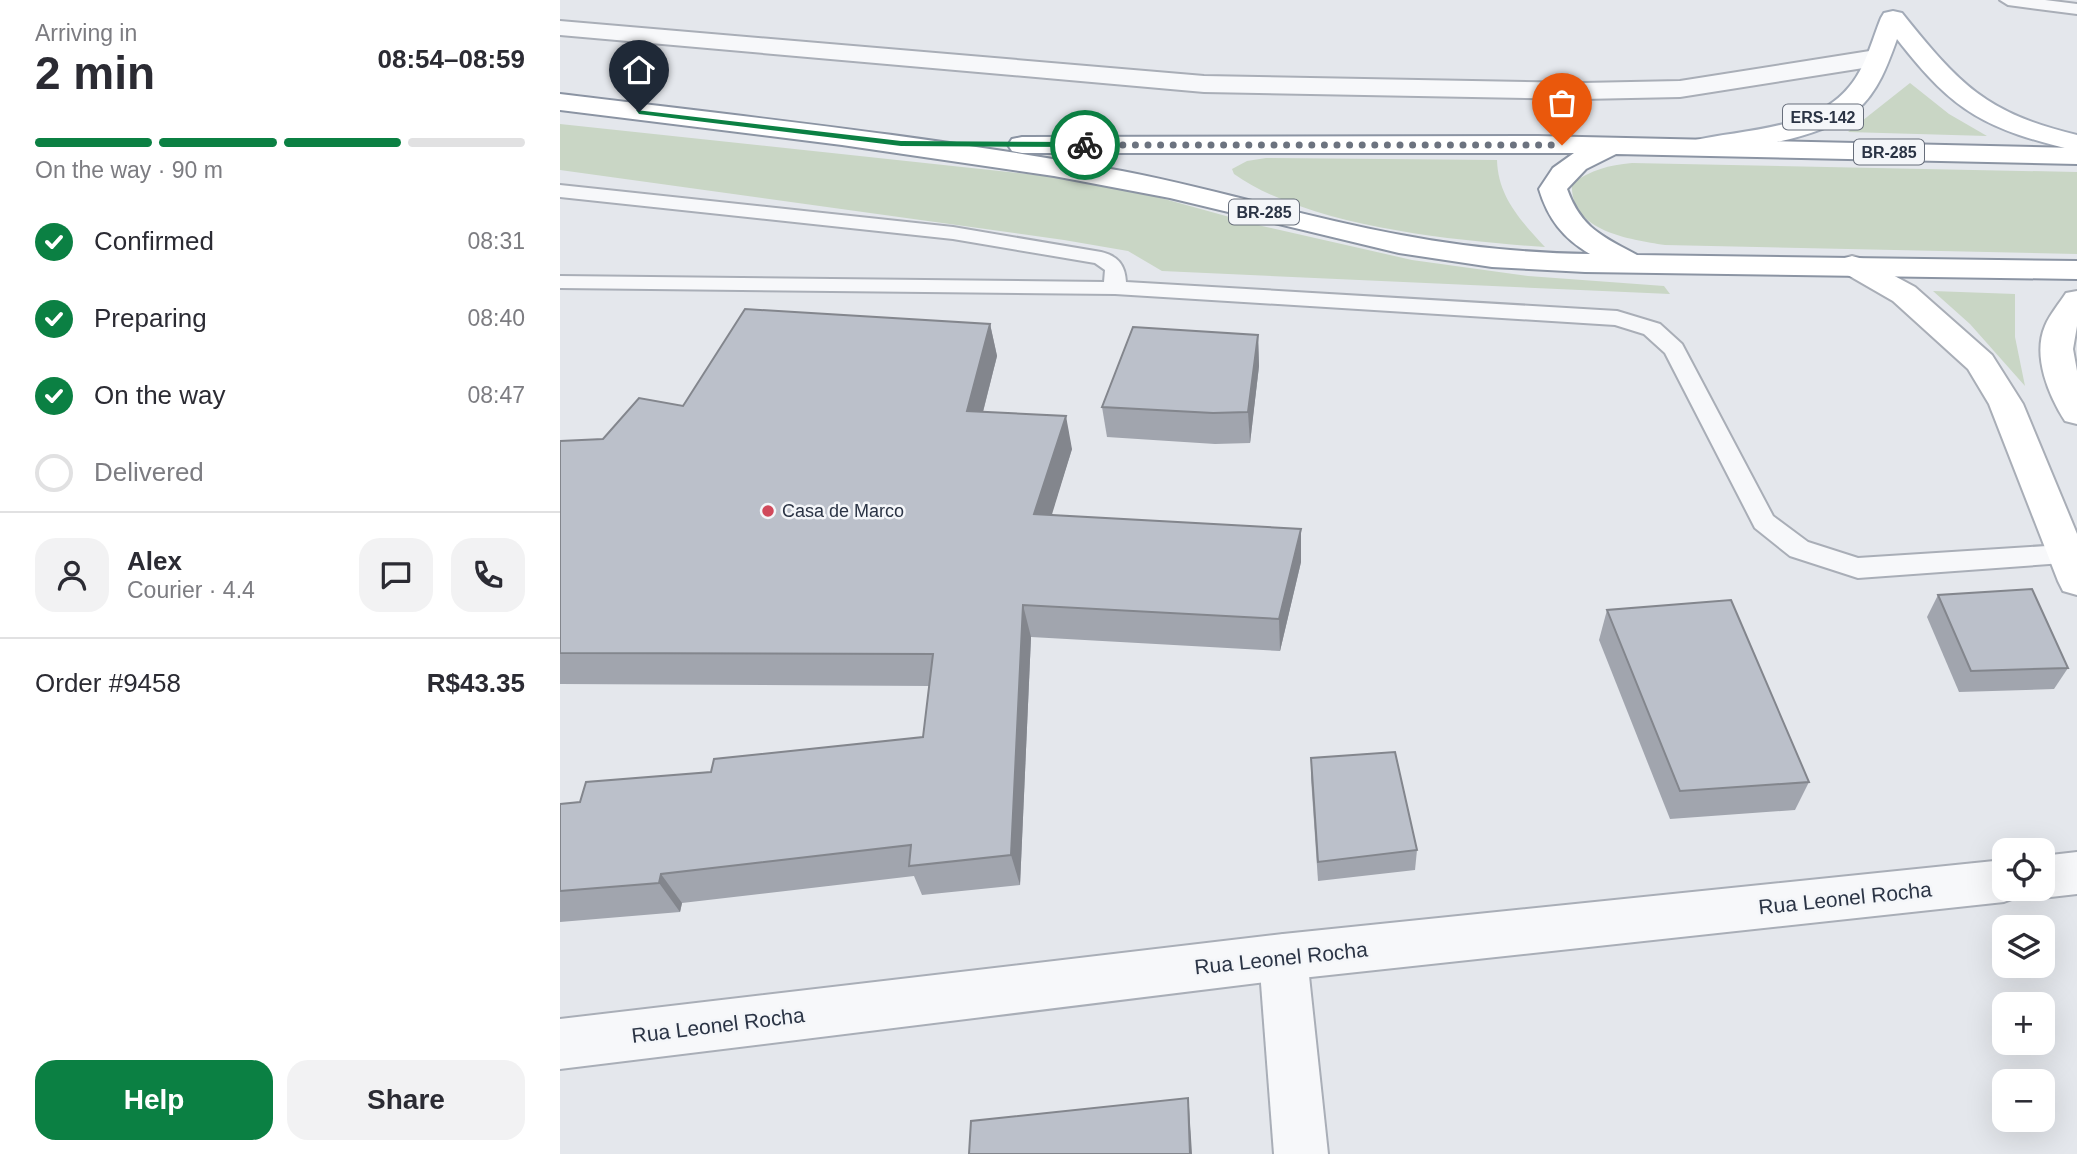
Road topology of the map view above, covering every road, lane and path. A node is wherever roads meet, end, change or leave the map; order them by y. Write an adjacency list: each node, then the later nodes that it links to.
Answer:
1 (2008, 0): 3 (lane)
2 (1892, 9): 5 (main road, ERS-142); 7 (main road, ERS-142)
3 (2077, 9)
4 (560, 28): 5 (street)
5 (1876, 58): 10 (main road, ERS-142)
6 (560, 102): 8 (main road, BR-285)
7 (2077, 143)
8 (901, 144): 9 (main road, BR-285); 13 (main road, BR-285)
9 (1611, 146): 10 (main road, BR-285); 13 (main road)
10 (1701, 147): 11 (main road, BR-285)
11 (2077, 156)
12 (560, 191): 17 (lane)
13 (1629, 263): 14 (main road, BR-285)
14 (1852, 265): 15 (main road, BR-285); 20 (main road)
15 (2077, 270)
16 (560, 282): 17 (lane)
17 (1115, 288): 20 (lane)
18 (2077, 300): 19 (main road)
19 (2077, 413)
20 (2073, 563)
21 (2077, 873): 22 (street)
22 (2055, 876)
23 (1992, 882): 24 (street, Rua Leonel Rocha)
24 (1283, 957): 25 (street, Rua Leonel Rocha); 26 (street)
25 (560, 1044)
26 (1301, 1154)

